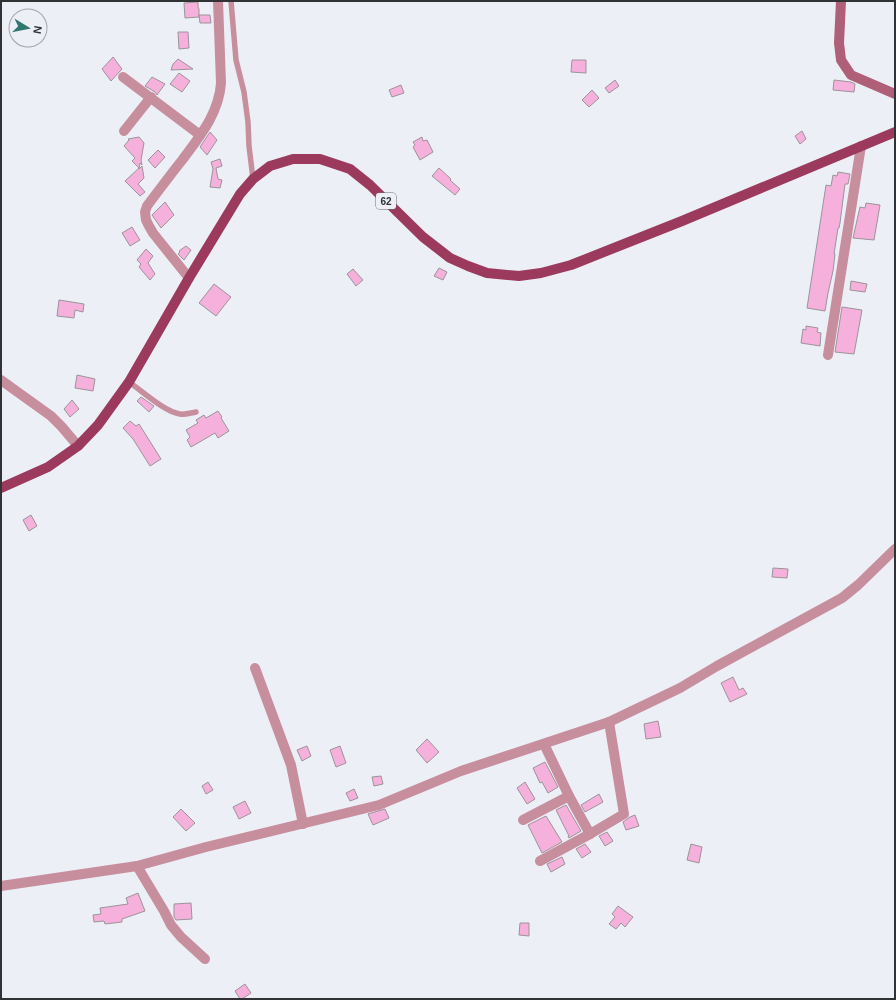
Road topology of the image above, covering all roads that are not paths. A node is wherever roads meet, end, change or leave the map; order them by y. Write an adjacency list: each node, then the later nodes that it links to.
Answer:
1 (218, 1): 9 (street)
2 (231, 1): 11 (lane)
3 (841, 1): 5 (main road)
4 (123, 77): 6 (street)
5 (895, 94)
6 (151, 97): 7 (street); 9 (street)
7 (124, 131)
8 (895, 132): 10 (main road, 62)
9 (200, 135): 12 (street)
10 (861, 146): 11 (main road, 62); 13 (street)
11 (253, 179): 12 (main road, 62)
12 (189, 278): 15 (main road, 62)
13 (828, 355)
14 (1, 380): 17 (street)
15 (129, 382): 16 (lane); 17 (main road, 62)
16 (196, 412)
17 (78, 446): 18 (main road, 62)
18 (1, 488)
19 (895, 550): 21 (street)
20 (255, 668): 25 (street)
21 (609, 722): 22 (street); 26 (street)
22 (544, 744): 23 (street); 25 (street)
23 (569, 796): 24 (street); 26 (street)
24 (523, 820)
25 (303, 824): 28 (street)
26 (590, 834): 27 (street)
27 (540, 861)
28 (137, 866): 29 (street); 30 (street)
29 (1, 886)
30 (205, 959)

